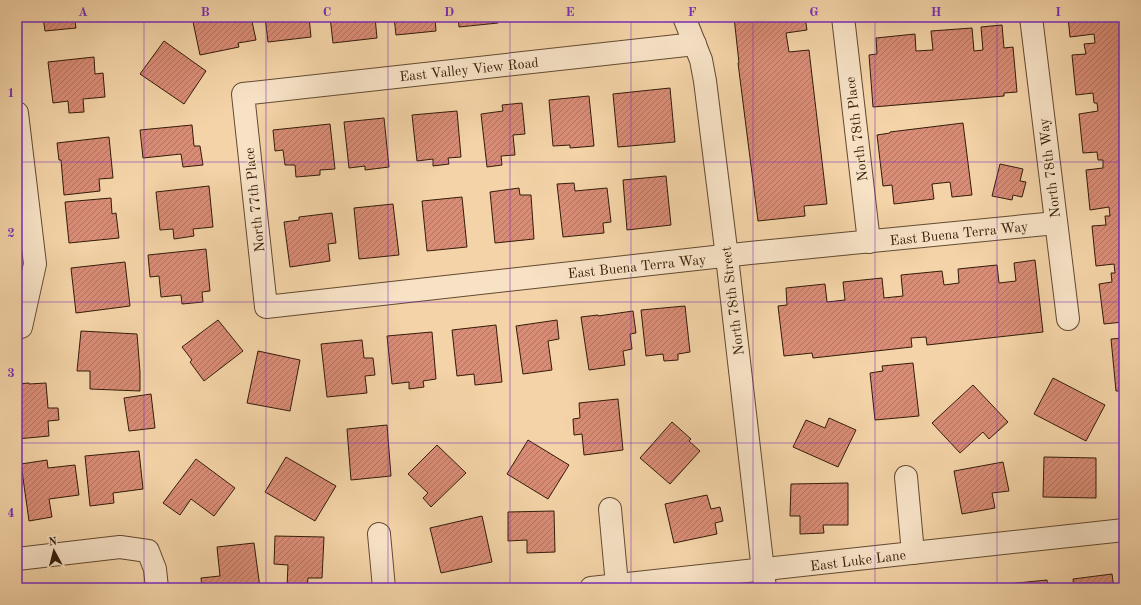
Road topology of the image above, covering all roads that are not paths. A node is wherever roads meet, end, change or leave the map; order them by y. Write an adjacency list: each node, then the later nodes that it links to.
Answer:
1 (684, 17): 4 (street, North 78th Street)
2 (843, 17): 8 (street, North 78th Place)
3 (1031, 17): 7 (street, North 78th Way)
4 (695, 44): 5 (street, East Valley View Road); 9 (street, North 78th Street)
5 (243, 94): 10 (street, North 77th Place)
6 (17, 113): 12 (street)
7 (1056, 223): 8 (street, East Buena Terra Way); 11 (street, North 78th Way)
8 (869, 242): 9 (street, East Buena Terra Way)
9 (727, 257): 10 (street, East Buena Terra Way); 19 (street, North 78th Street)
10 (266, 307)
11 (1068, 319)
12 (21, 327)
13 (906, 477): 17 (street)
14 (610, 509): 20 (street)
15 (1124, 530): 17 (street, East Luke Lane)
16 (379, 534): 22 (street)
17 (913, 553): 19 (street, East Luke Lane)
18 (17, 559): 21 (street)
19 (764, 579): 20 (street, East Luke Lane)
20 (617, 585): 23 (street, East Luke Lane)
21 (157, 588)
22 (384, 588)
23 (591, 588)

